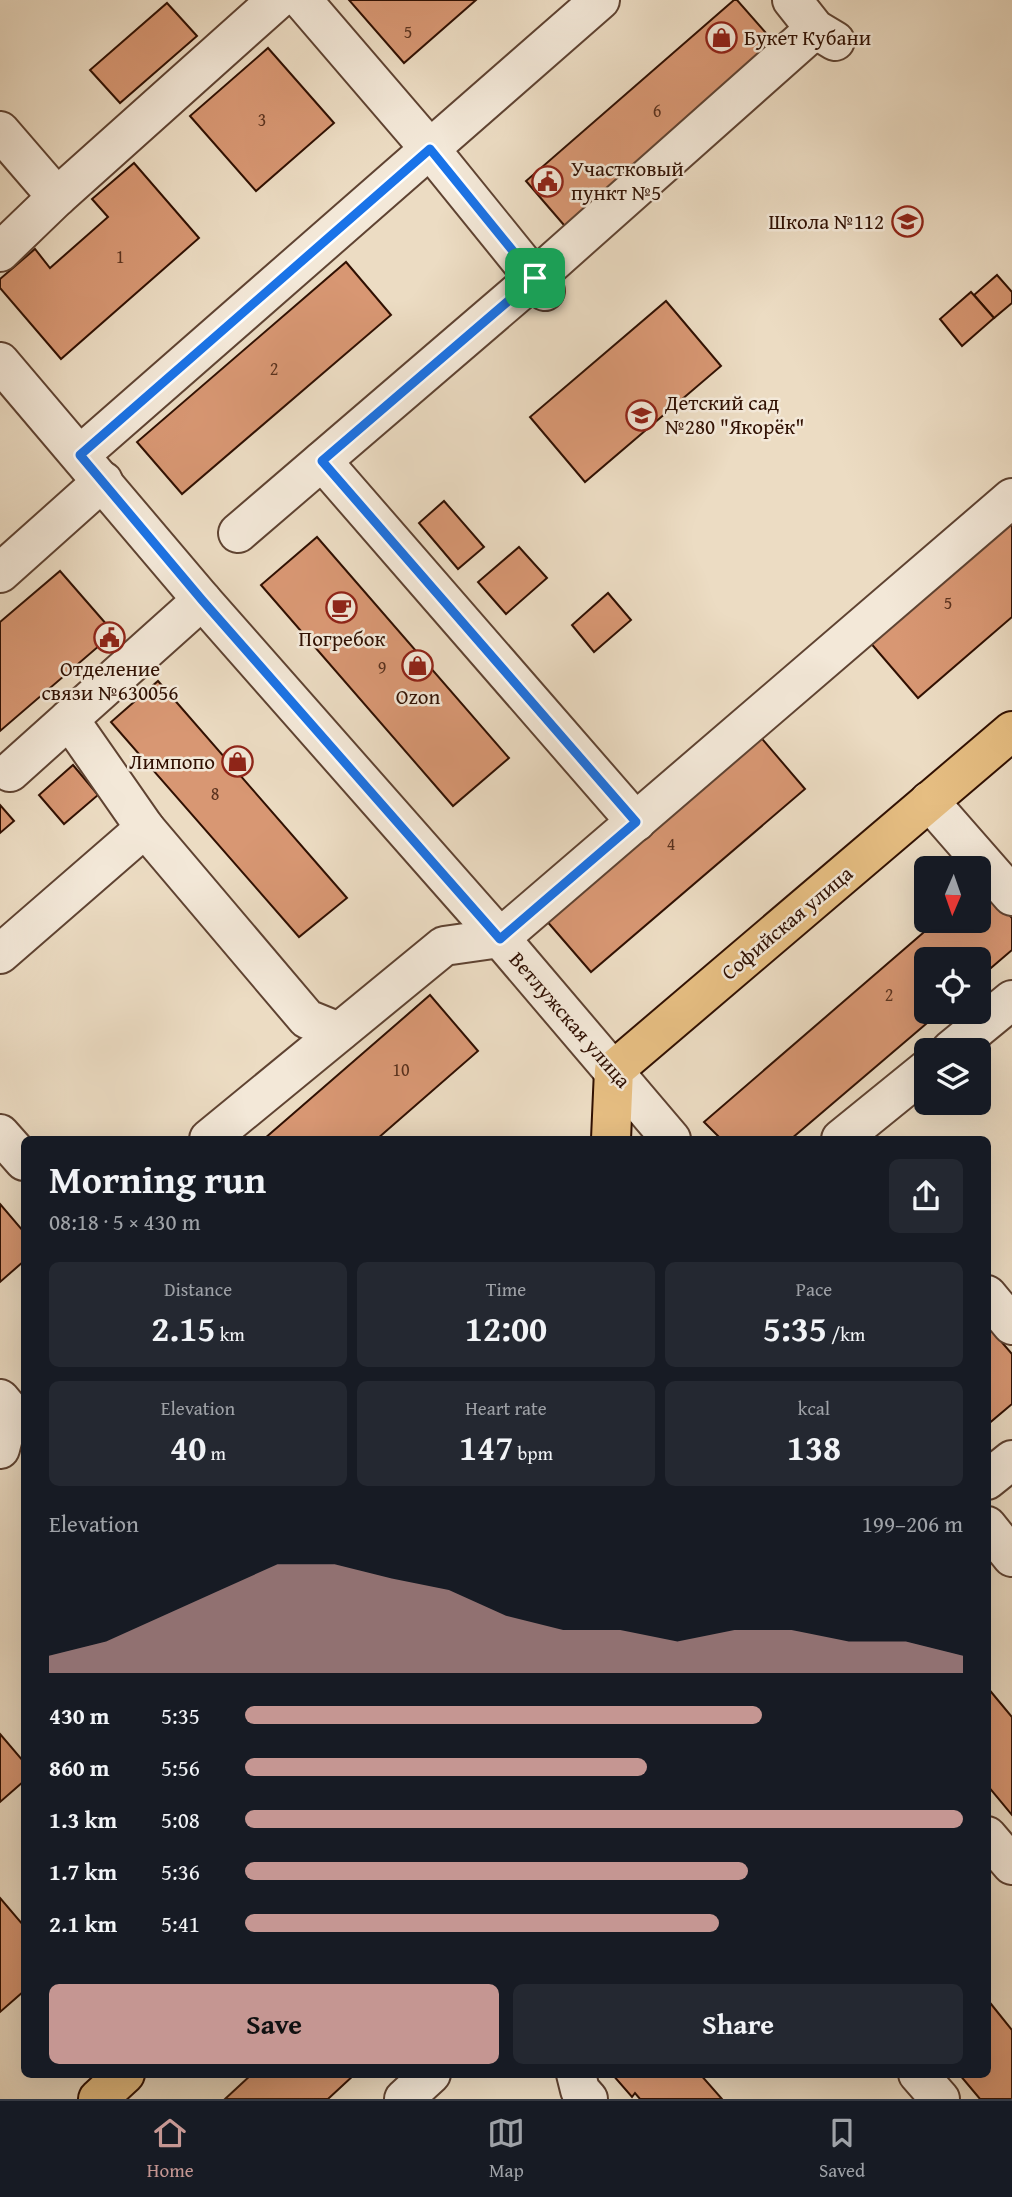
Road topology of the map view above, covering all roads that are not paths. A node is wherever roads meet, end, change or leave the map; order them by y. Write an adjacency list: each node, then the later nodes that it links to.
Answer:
1 (278, 0): 7 (street)
2 (302, 0): 6 (street)
3 (600, 0): 6 (street)
4 (814, 23): 9 (street)
5 (0, 131): 7 (street)
6 (430, 149): 9 (street); 12 (street)
7 (57, 197): 8 (street)
8 (0, 252)
9 (540, 285): 11 (street)
10 (0, 362): 12 (street, Ветлужская улица)
11 (322, 461): 14 (street); 21 (street)
12 (91, 468): 15 (street); 16 (street, Ветлужская улица)
13 (1012, 498): 21 (street)
14 (238, 533)
15 (0, 573)
16 (202, 600): 17 (street); 24 (street, Ветлужская улица)
17 (69, 719): 19 (street); 22 (street)
18 (1012, 731): 20 (main road, Софийская улица)
19 (10, 772)
20 (929, 802): 23 (street); 29 (main road, Софийская улица)
21 (636, 822): 24 (street)
22 (145, 828): 25 (street); 27 (street)
23 (1012, 896)
24 (500, 939): 27 (street); 29 (street, Ветлужская улица)
25 (0, 954)
26 (1012, 1000): 28 (street)
27 (339, 1032): 32 (street)
28 (966, 1038)
29 (614, 1070): 33 (main road); 34 (street, Ветлужская улица)
30 (914, 1081): 35 (street)
31 (0, 1134): 36 (street)
32 (213, 1136)
33 (611, 1136)
34 (669, 1136)
35 (851, 1136)
36 (21, 1158)
37 (991, 1300): 38 (street)
38 (1012, 1325)
39 (0, 1399): 40 (street)
40 (0, 1449)
41 (1012, 1460): 42 (street)
42 (991, 1477)
43 (991, 1531): 44 (street)
44 (1012, 1557)
45 (121, 2078): 49 (main road)
46 (427, 2078): 50 (street)
47 (577, 2078): 51 (street)
48 (922, 2078): 52 (street)
49 (98, 2099)
50 (404, 2099)
51 (589, 2099)
52 (940, 2099)

